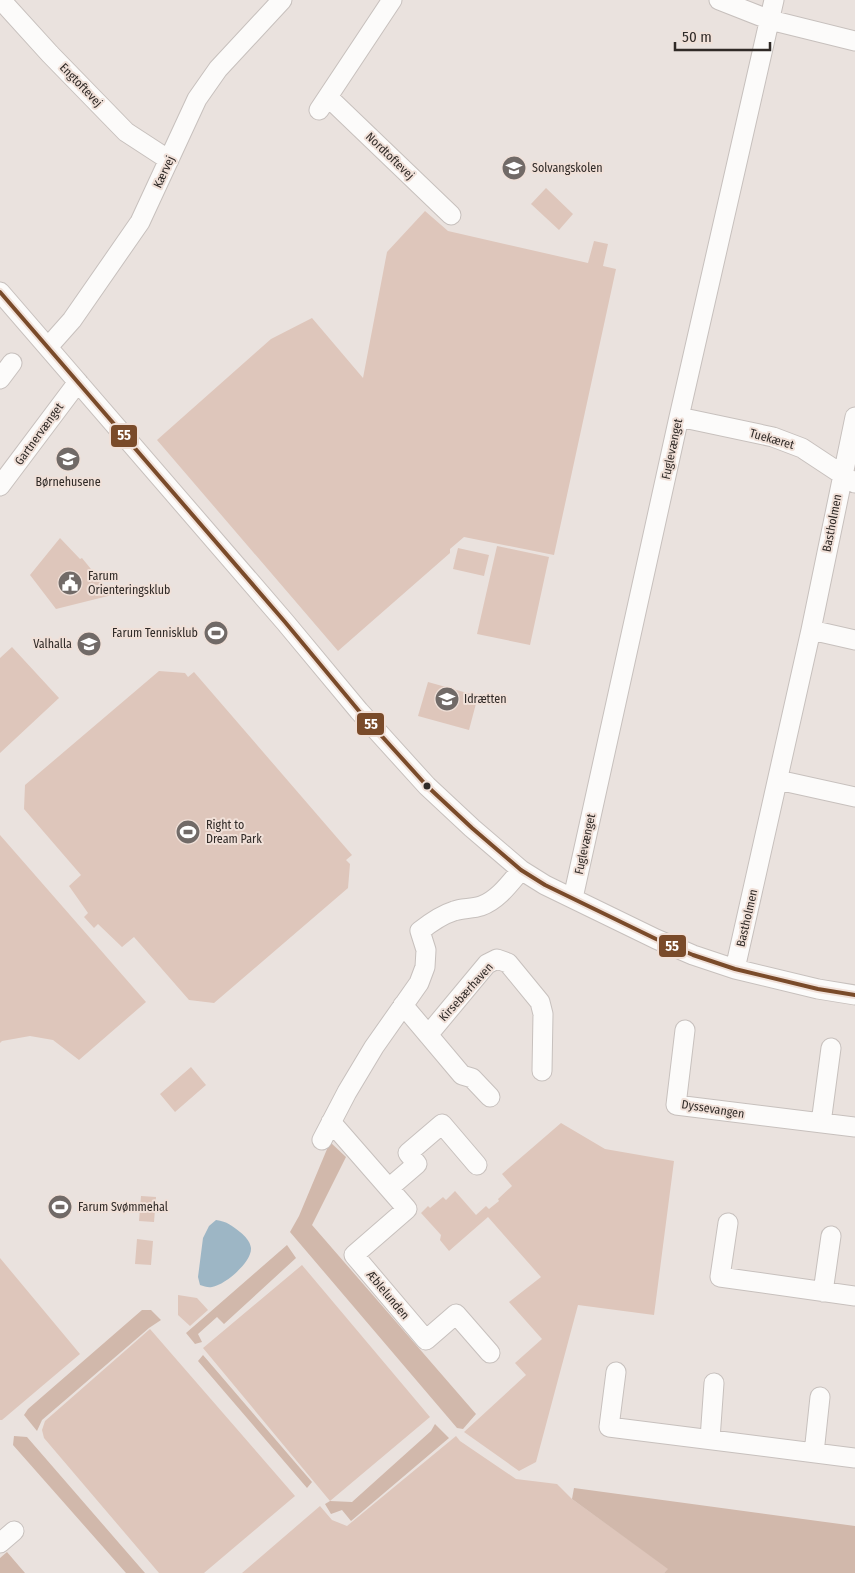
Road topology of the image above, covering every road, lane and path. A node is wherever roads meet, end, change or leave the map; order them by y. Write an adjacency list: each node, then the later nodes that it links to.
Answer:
1 (1, 0): 8 (street, Engtoftevej)
2 (282, 0): 8 (street, Kærvej)
3 (392, 0): 9 (street, Nordtoftevej)
4 (719, 0): 6 (street)
5 (774, 0): 6 (street, Fuglevænget)
6 (770, 20): 7 (street); 15 (street, Fuglevænget)
7 (855, 41)
8 (169, 160): 11 (street, Kærvej)
9 (452, 215)
10 (0, 292): 11 (street)
11 (48, 347): 14 (street)
12 (12, 363): 13 (street)
13 (0, 379)
14 (78, 382): 18 (street, Gartnervænget); 23 (street)
15 (679, 417): 17 (street, Tuekæret); 24 (street, Fuglevænget)
16 (855, 417): 17 (street, Bastholmen)
17 (848, 478): 19 (street, Bastholmen)
18 (0, 486)
19 (811, 630): 20 (street); 21 (street, Bastholmen)
20 (855, 640)
21 (778, 780): 22 (street); 25 (street, Bastholmen)
22 (855, 797)
23 (521, 870): 24 (street); 27 (street)
24 (573, 898): 25 (street)
25 (735, 969): 26 (street)
26 (855, 995)
27 (403, 1005): 29 (street); 33 (street)
28 (686, 1030): 34 (street, Dyssevangen)
29 (428, 1035): 31 (street, Kirsebærhaven); 32 (street)
30 (831, 1048): 34 (street)
31 (542, 1071)
32 (490, 1096)
33 (331, 1122): 36 (street); 38 (street, Æblelunden)
34 (821, 1123): 35 (street, Dyssevangen)
35 (855, 1128)
36 (322, 1140)
37 (477, 1165): 38 (street)
38 (389, 1188): 43 (street, Æblelunden)
39 (728, 1223): 41 (street)
40 (831, 1236): 41 (street)
41 (823, 1292): 42 (street)
42 (855, 1296)
43 (490, 1353)
44 (616, 1372): 47 (street)
45 (714, 1383): 47 (street)
46 (820, 1397): 48 (street)
47 (710, 1440): 48 (street)
48 (814, 1452): 49 (street)
49 (855, 1458)

